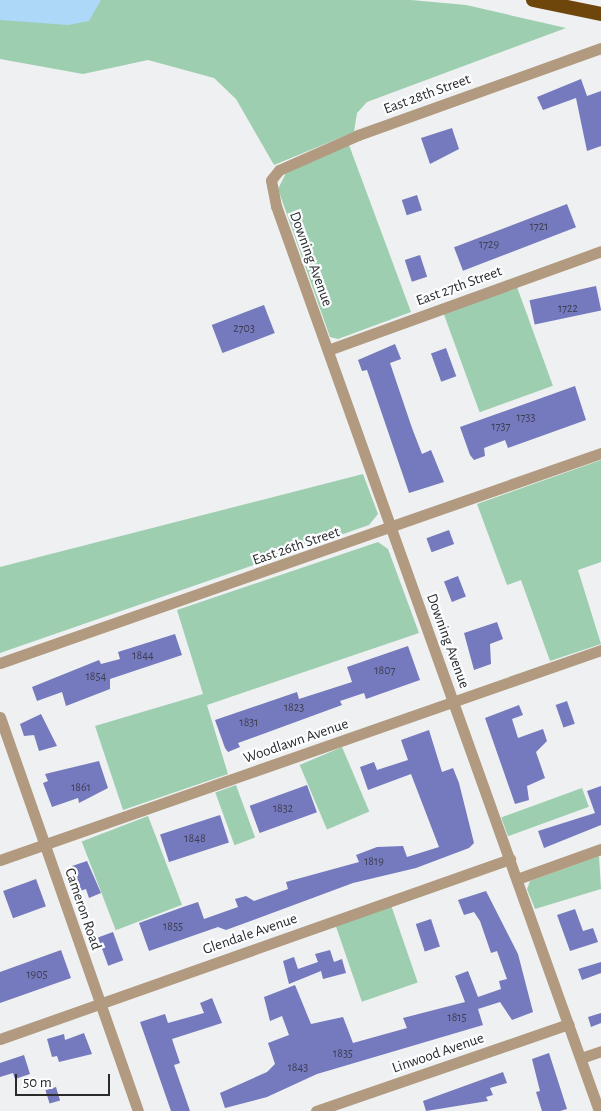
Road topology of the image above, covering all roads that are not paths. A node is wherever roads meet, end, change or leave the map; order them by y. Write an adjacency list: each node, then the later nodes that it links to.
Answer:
1 (532, 0): 2 (highway)
2 (601, 14)
3 (601, 48): 4 (street, East 28th Street)
4 (271, 180): 6 (street, Downing Avenue)
5 (601, 251): 6 (street, East 27th Street)
6 (328, 350): 8 (street, Downing Avenue)
7 (601, 453): 8 (street, East 26th Street)
8 (392, 529): 10 (street, East 26th Street); 11 (street, Downing Avenue)
9 (601, 650): 11 (street, Woodlawn Avenue)
10 (0, 662)
11 (454, 702): 13 (street, Woodlawn Avenue); 15 (street, Downing Avenue)
12 (0, 717): 13 (street, Cameron Road)
13 (44, 844): 16 (street, Woodlawn Avenue); 18 (street, Cameron Road)
14 (601, 849): 17 (street)
15 (510, 859): 17 (street, Downing Avenue); 18 (street, Glendale Avenue)
16 (0, 860)
17 (517, 879): 19 (street, Downing Avenue)
18 (100, 1002): 20 (street, Glendale Avenue); 23 (street, Cameron Road)
19 (568, 1024): 22 (street, Downing Avenue); 24 (street, Linwood Avenue)
20 (0, 1039)
21 (601, 1051): 22 (street)
22 (581, 1058): 25 (street, Downing Avenue)
23 (138, 1111)
24 (316, 1111)
25 (600, 1111)

